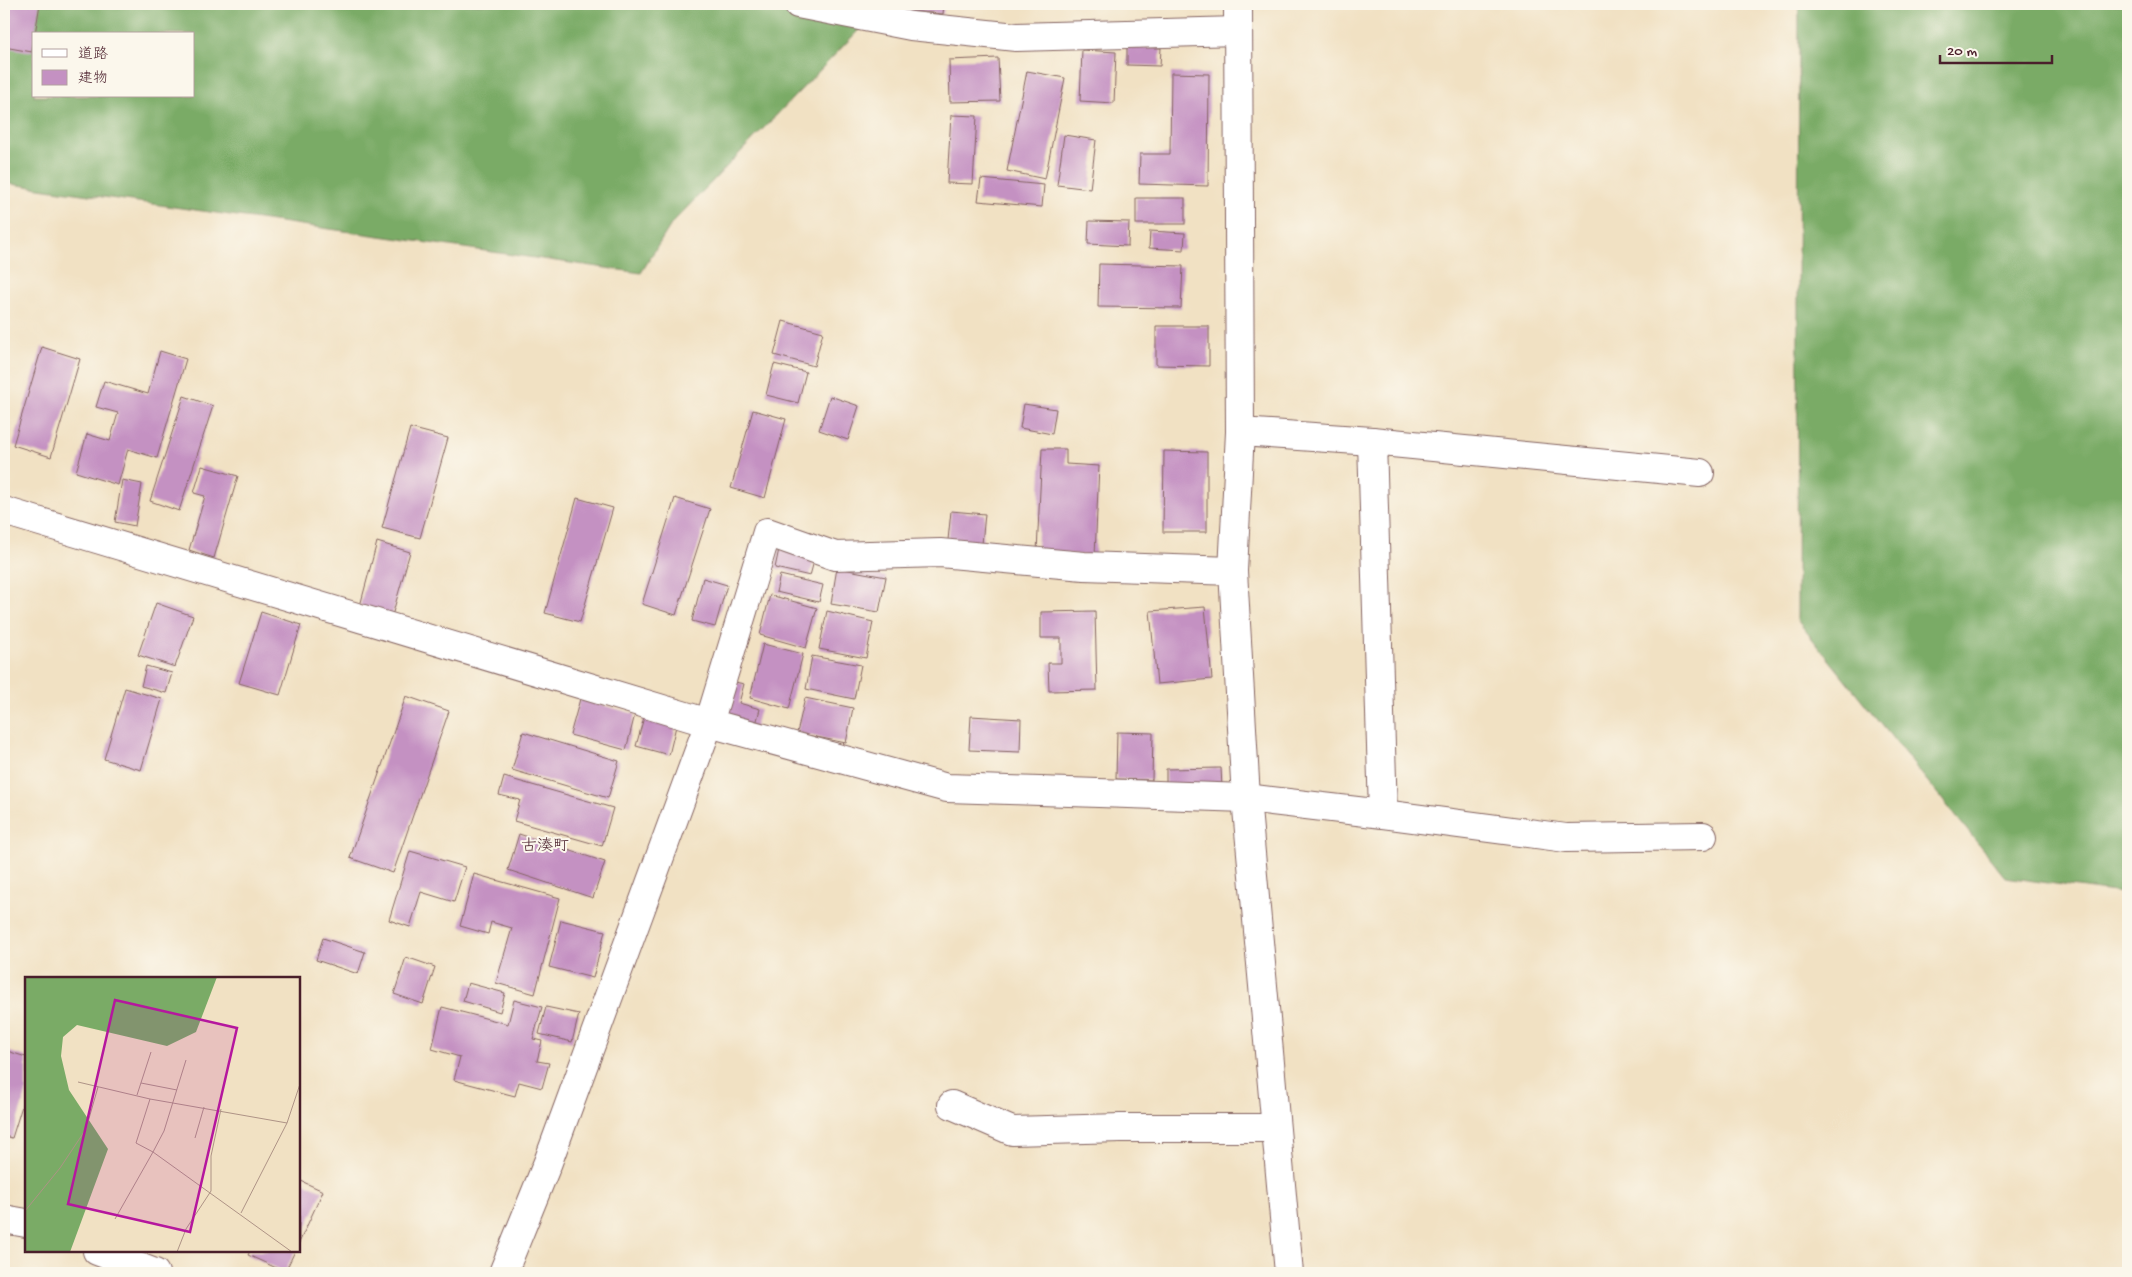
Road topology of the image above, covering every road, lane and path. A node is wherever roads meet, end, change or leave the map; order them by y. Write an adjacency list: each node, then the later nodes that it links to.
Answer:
1 (798, 4): 3 (street)
2 (1238, 4): 3 (street)
3 (1238, 31): 4 (street)
4 (1240, 432): 5 (street); 8 (street)
5 (1372, 441): 6 (street); 11 (street)
6 (1700, 473)
7 (4, 511): 9 (street)
8 (1233, 571): 9 (street); 10 (street)
9 (709, 723): 10 (street); 19 (street)
10 (1246, 798): 11 (street); 14 (street)
11 (1383, 814): 12 (street)
12 (1703, 836)
13 (952, 1105): 14 (street)
14 (1275, 1128): 20 (street)
15 (4, 1219): 16 (street)
16 (25, 1223)
17 (100, 1252): 18 (street)
18 (155, 1273)
19 (503, 1273)
20 (1289, 1273)

